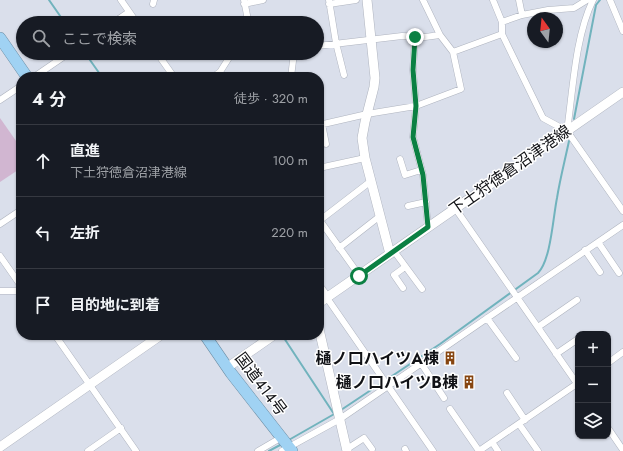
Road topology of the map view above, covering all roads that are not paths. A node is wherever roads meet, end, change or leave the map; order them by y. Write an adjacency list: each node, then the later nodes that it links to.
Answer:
1 (122, 0): 13 (street)
2 (263, 0): 11 (street)
3 (356, 0): 12 (street)
4 (367, 0): 24 (street)
5 (423, 0): 21 (street)
6 (493, 0): 18 (street)
7 (519, 0): 17 (street)
8 (587, 0): 17 (street)
9 (593, 0): 44 (street)
10 (610, 0): 19 (street)
11 (244, 2): 16 (street)
12 (329, 2): 25 (street)
13 (129, 12): 14 (street); 15 (street)
14 (123, 16)
15 (132, 16)
16 (246, 16)
17 (522, 16): 18 (street)
18 (502, 22): 20 (street)
19 (623, 31)
20 (502, 34): 27 (street); 44 (street)
21 (440, 35): 22 (street); 27 (street)
22 (415, 37): 24 (street); 41 (street)
23 (0, 38): 32 (highway)
24 (371, 39): 25 (street); 42 (street)
25 (336, 43): 26 (street); 37 (street)
26 (324, 45)
27 (453, 52): 41 (street)
28 (59, 60): 33 (street)
29 (163, 60): 34 (street)
30 (228, 60): 35 (street)
31 (293, 60): 36 (street)
32 (24, 72)
33 (41, 72)
34 (171, 72)
35 (219, 72)
36 (292, 72)
37 (344, 75)
38 (16, 89): 40 (street)
39 (623, 92): 44 (street, 下土狩徳倉沼津港線)
40 (0, 100)
41 (416, 106): 42 (street); 50 (street)
42 (367, 114): 43 (street); 47 (street)
43 (324, 123)
44 (567, 131): 54 (street, 下土狩徳倉沼津港線); 55 (street)
45 (324, 137): 46 (street)
46 (326, 144)
47 (366, 158): 49 (street); 51 (street)
48 (400, 159): 50 (street)
49 (324, 167)
50 (421, 170): 52 (street)
51 (371, 181): 57 (street); 58 (street)
52 (426, 202): 53 (street); 62 (street)
53 (408, 206)
54 (455, 208): 62 (street, 下土狩徳倉沼津港線); 77 (street)
55 (623, 211)
56 (16, 213): 59 (street)
57 (324, 216)
58 (380, 216): 64 (street); 66 (street)
59 (0, 224)
60 (623, 225): 63 (street)
61 (324, 227): 64 (street)
62 (428, 227): 66 (street, 下土狩徳倉沼津港線)
63 (598, 242): 65 (street); 70 (street)
64 (339, 248): 71 (street)
65 (585, 250): 69 (street); 77 (street)
66 (392, 252): 68 (street); 71 (street, 下土狩徳倉沼津港線)
67 (0, 256): 72 (street)
68 (405, 267): 73 (street); 74 (street)
69 (600, 272)
70 (618, 273)
71 (359, 276): 78 (street, 下土狩徳倉沼津港線)
72 (16, 279)
73 (403, 288)
74 (422, 289)
75 (0, 291): 76 (street)
76 (16, 291)
77 (516, 296): 81 (street); 82 (street)
78 (324, 300)
79 (577, 300): 82 (street)
80 (324, 302): 98 (street)
81 (487, 318): 91 (street); 94 (street)
82 (538, 327): 89 (street)
83 (59, 340): 97 (street)
84 (154, 340): 97 (street)
85 (209, 340): 95 (highway, 国道414号)
86 (267, 340): 95 (street)
87 (322, 340): 103 (street)
88 (575, 341): 89 (street)
89 (556, 354): 96 (street)
90 (621, 354): 92 (street); 93 (street)
91 (516, 358)
92 (611, 361)
93 (623, 361)
94 (421, 363): 98 (street); 101 (street)
95 (228, 367): 107 (highway, 国道414号)
96 (575, 380)
97 (90, 384): 105 (street); 110 (street)
98 (388, 385): 103 (street); 118 (street)
99 (575, 386): 104 (street)
100 (507, 392): 104 (street)
101 (444, 398)
102 (450, 409): 119 (street)
103 (340, 419): 112 (street); 113 (street)
104 (522, 422): 108 (street); 121 (street)
105 (121, 428): 115 (street); 116 (street)
106 (611, 431): 109 (street)
107 (282, 437): 112 (highway, 国道414号); 117 (street)
108 (492, 442): 119 (street); 120 (street)
109 (621, 442): 114 (street)
110 (0, 447)
111 (372, 449): 113 (street)
112 (288, 450)
113 (347, 450)
114 (623, 450)
115 (88, 451)
116 (136, 451)
117 (258, 451)
118 (433, 451)
119 (479, 451)
120 (498, 451)
121 (538, 451)

